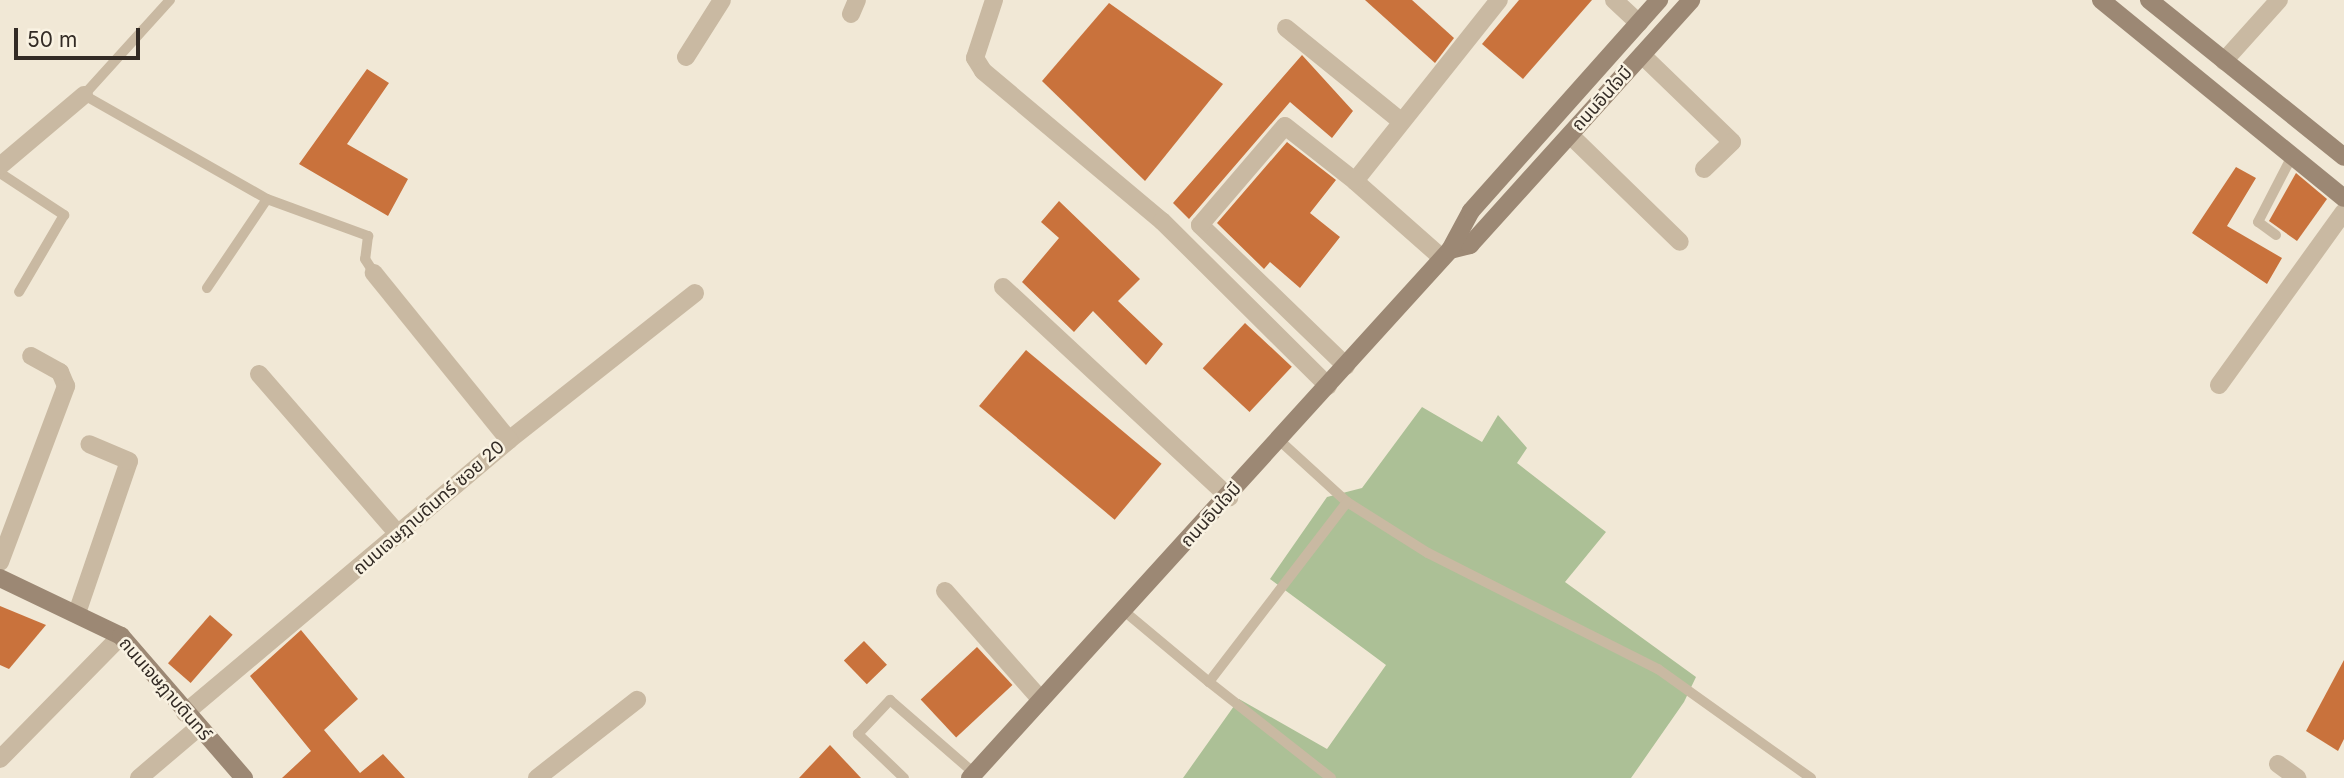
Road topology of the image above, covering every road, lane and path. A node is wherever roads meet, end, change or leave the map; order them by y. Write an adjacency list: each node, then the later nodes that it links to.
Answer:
1 (170, 0): 16 (lane)
2 (722, 0): 14 (street)
3 (993, 0): 40 (street)
4 (1499, 0): 17 (street)
5 (1614, 0): 11 (street)
6 (1659, 0): 11 (main road, ถนนอินใจมี)
7 (1691, 0): 13 (main road, ถนนอินใจมี)
8 (2101, 0): 19 (main road)
9 (2149, 0): 15 (main road)
10 (2279, 0): 15 (street)
11 (1639, 23): 30 (main road, ถนนอินใจมี)
12 (1286, 28): 17 (street)
13 (1642, 55): 18 (main road, ถนนอินใจมี); 22 (street)
14 (686, 57)
15 (2224, 61): 20 (main road)
16 (84, 95): 21 (street); 26 (lane)
17 (1401, 121): 24 (street)
18 (1570, 135): 29 (street); 30 (main road, ถนนอินใจมี)
19 (2292, 156): 25 (main road); 28 (lane)
20 (2344, 157)
21 (0, 166)
22 (1704, 169)
23 (0, 173): 34 (lane)
24 (1355, 181): 30 (street); 37 (street)
25 (2344, 198)
26 (267, 199): 31 (lane); 33 (lane)
27 (2344, 212): 39 (street)
28 (2276, 235)
29 (1680, 242)
30 (1446, 254): 37 (main road, ถนนอินใจมี)
31 (374, 273): 41 (street, ถนนเจษฎาบดินทร์ ซอย 20)
32 (1003, 287): 44 (street)
33 (207, 288)
34 (19, 292)
35 (695, 293): 41 (street)
36 (30, 356): 47 (street)
37 (1346, 366): 40 (main road, ถนนอินใจมี)
38 (258, 374): 46 (street)
39 (2219, 385)
40 (1328, 386): 42 (main road, ถนนอินใจมี)
41 (509, 440): 46 (street, ถนนเจษฎาบดินทร์ ซอย 20)
42 (1279, 440): 44 (main road, ถนนอินใจมี); 45 (lane)
43 (89, 444): 50 (street)
44 (1228, 496): 51 (main road, ถนนอินใจมี)
45 (1347, 502): 53 (lane); 66 (lane)
46 (399, 535): 56 (street, ถนนเจษฎาบดินทร์ ซอย 20)
47 (0, 562)
48 (0, 578): 50 (main road, ถนนเจษฎาบดินทร์)
49 (945, 591): 55 (street)
50 (78, 610): 52 (main road, ถนนเจษฎาบดินทร์)
51 (1124, 611): 53 (lane); 55 (main road, ถนนอินใจมี)
52 (121, 636): 56 (main road, ถนนเจษฎาบดินทร์); 58 (street)
53 (1209, 682): 65 (lane)
54 (637, 700): 63 (street)
55 (1041, 700): 60 (main road, ถนนอินใจมี)
56 (185, 713): 57 (main road, ถนนเจษฎาบดินทร์)
57 (199, 727): 61 (street); 62 (main road, ถนนเจษฎาบดินทร์)
58 (0, 759)
59 (2278, 764): 67 (street)
60 (972, 776): 64 (lane)
61 (139, 778)
62 (244, 778)
63 (537, 778)
64 (904, 778)
65 (1331, 778)
66 (1811, 778)
67 (2297, 778)

